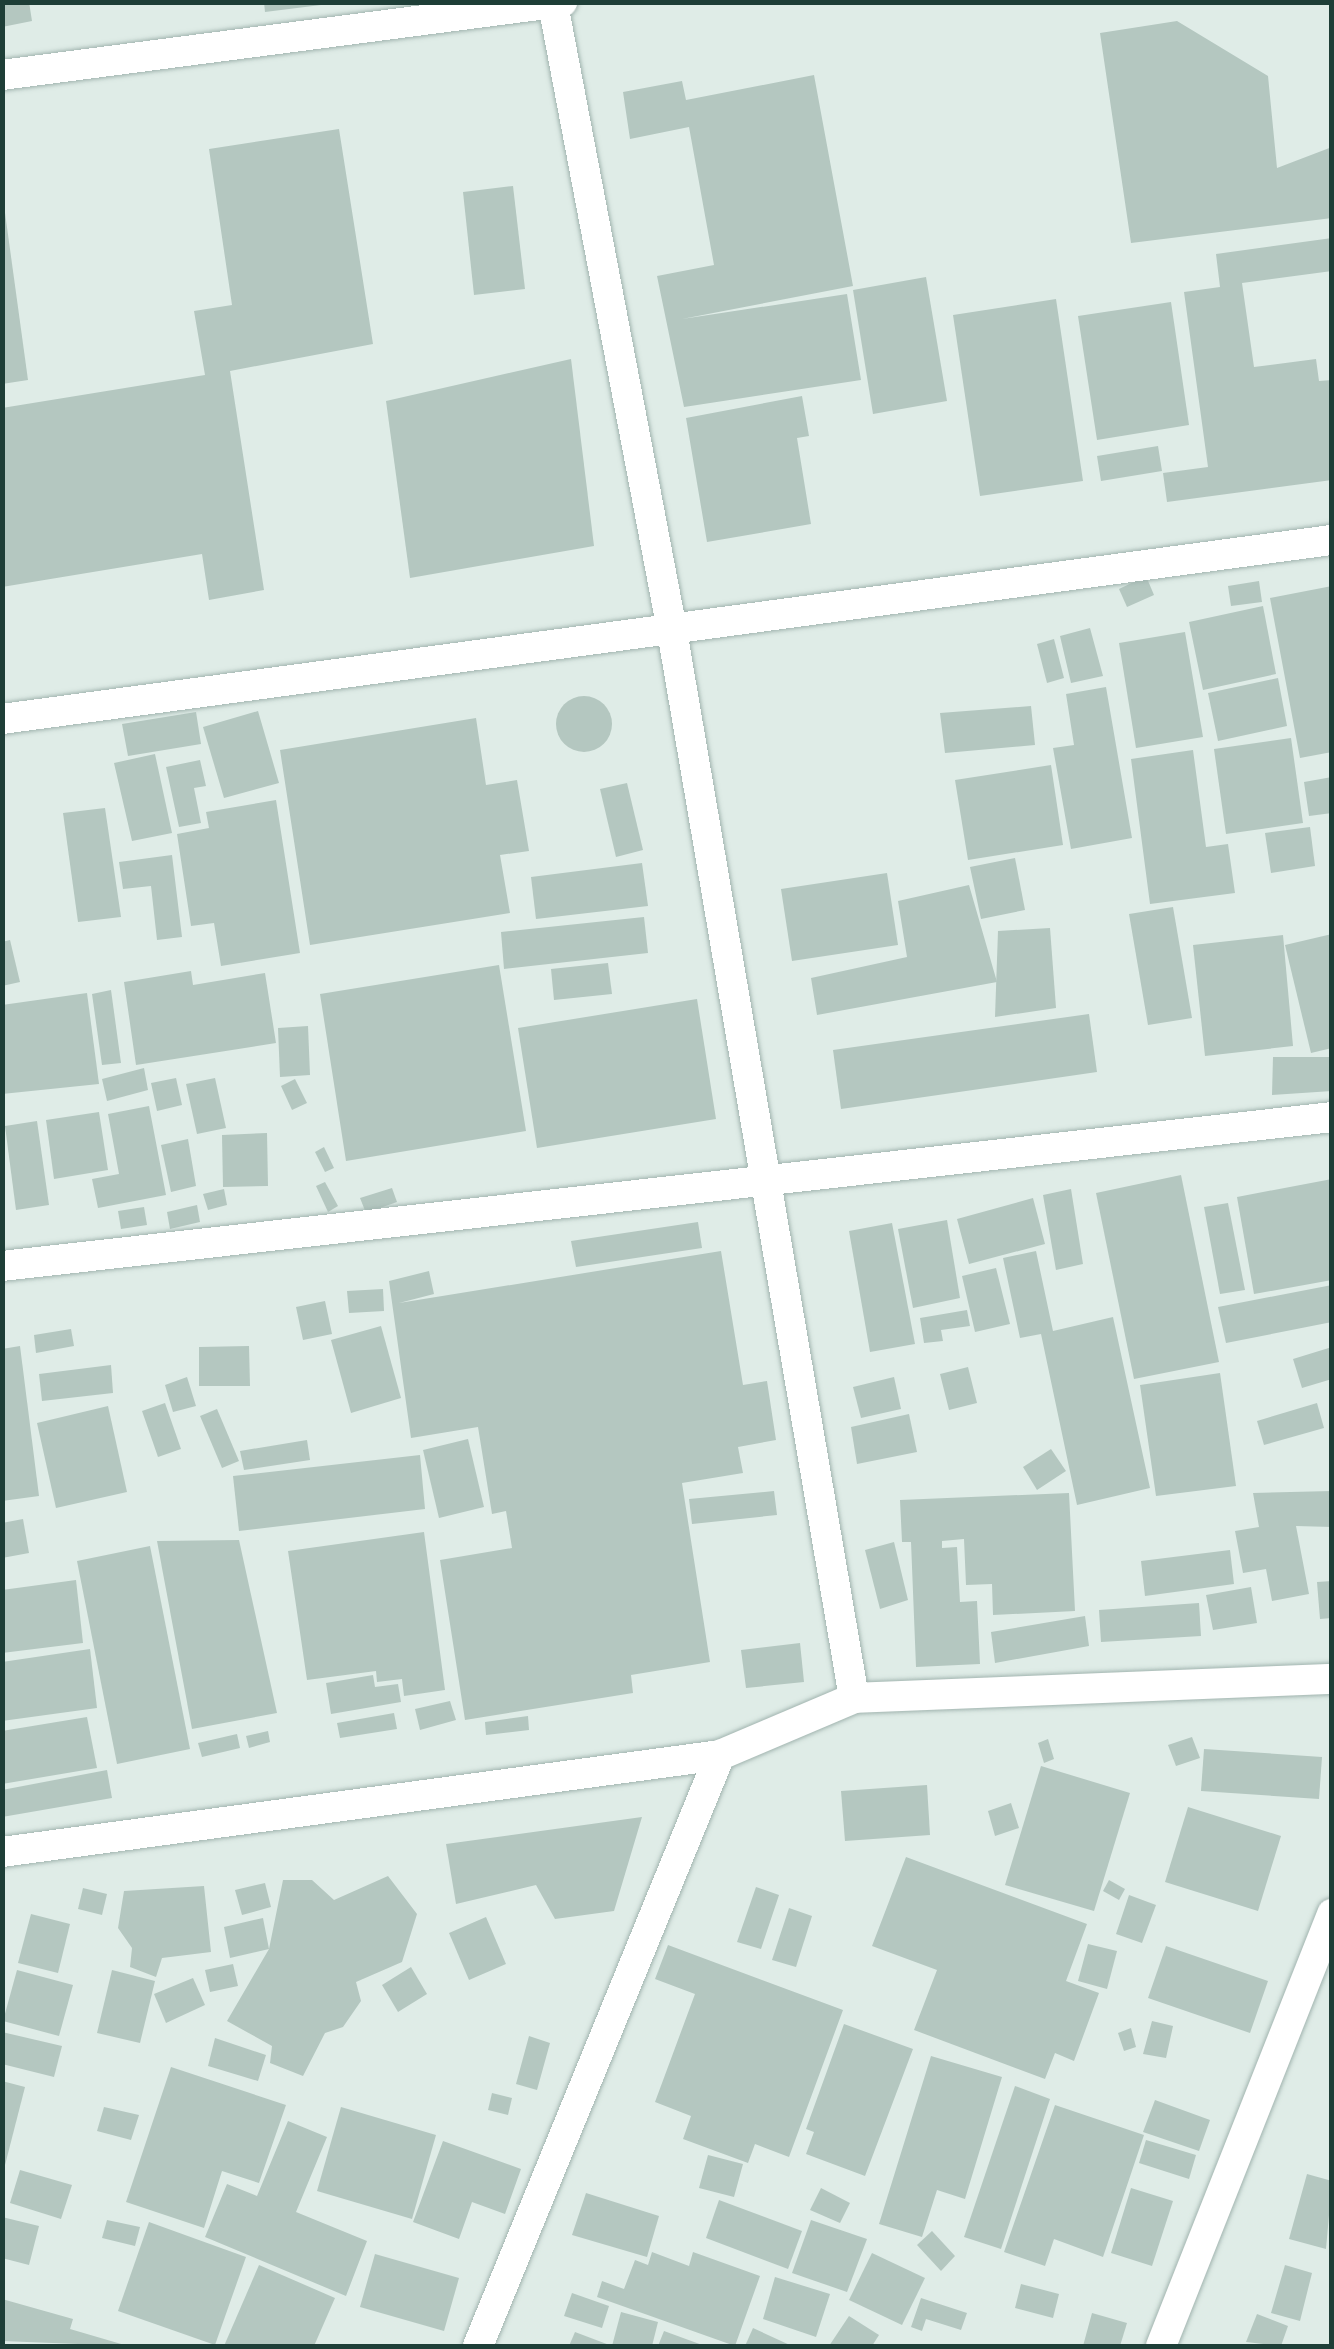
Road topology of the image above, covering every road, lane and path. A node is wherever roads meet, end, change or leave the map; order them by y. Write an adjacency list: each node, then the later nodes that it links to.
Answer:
1 (558, 3): 2 (street); 4 (street)
2 (2, 75)
3 (1332, 540): 4 (street)
4 (671, 625): 5 (street); 7 (street)
5 (2, 719)
6 (1332, 1117): 7 (street)
7 (767, 1182): 8 (street); 10 (street)
8 (2, 1266)
9 (1332, 1679): 10 (street)
10 (854, 1698): 11 (street)
11 (720, 1755): 12 (street); 14 (street)
12 (2, 1852)
13 (1332, 1914): 15 (street)
14 (478, 2346)
15 (1160, 2346)

